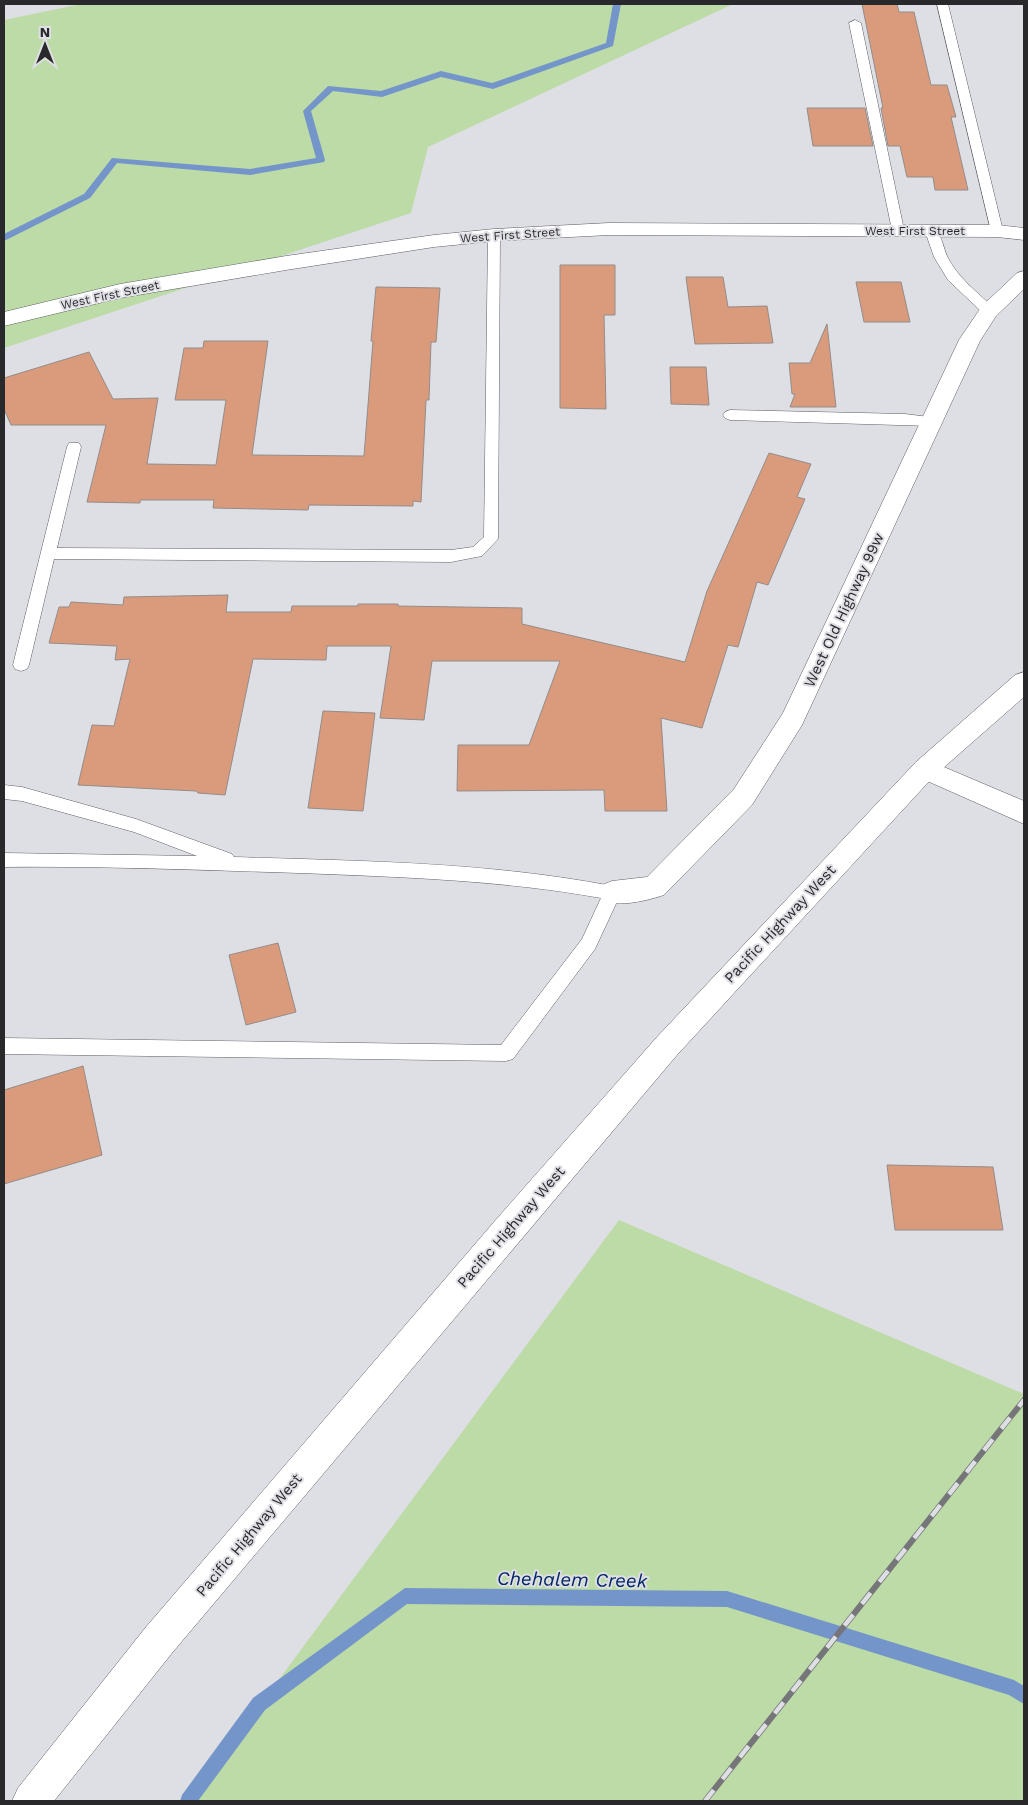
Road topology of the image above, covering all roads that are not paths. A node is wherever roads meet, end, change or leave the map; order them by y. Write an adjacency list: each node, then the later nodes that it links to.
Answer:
1 (942, 4): 5 (lane)
2 (855, 23): 3 (lane)
3 (898, 230): 4 (street, West First Street); 7 (street, West First Street)
4 (931, 231): 5 (street, West First Street); 9 (lane)
5 (997, 231): 6 (street, West First Street)
6 (1024, 234)
7 (494, 235): 10 (street, West First Street); 14 (lane)
8 (1024, 278): 9 (street, West Old Highway 99w)
9 (989, 311): 12 (street, West Old Highway 99w)
10 (4, 318)
11 (730, 415): 12 (lane)
12 (932, 421): 22 (street, West Old Highway 99w)
13 (74, 447): 14 (lane)
14 (48, 553): 15 (lane)
15 (21, 665)
16 (1024, 682): 17 (street, Pacific Highway West)
17 (925, 769): 19 (street); 24 (street, Pacific Highway West)
18 (4, 792): 21 (lane)
19 (1024, 813)
20 (4, 860): 21 (lane)
21 (242, 864): 22 (lane)
22 (612, 893): 23 (lane)
23 (4, 1046)
24 (31, 1801)

